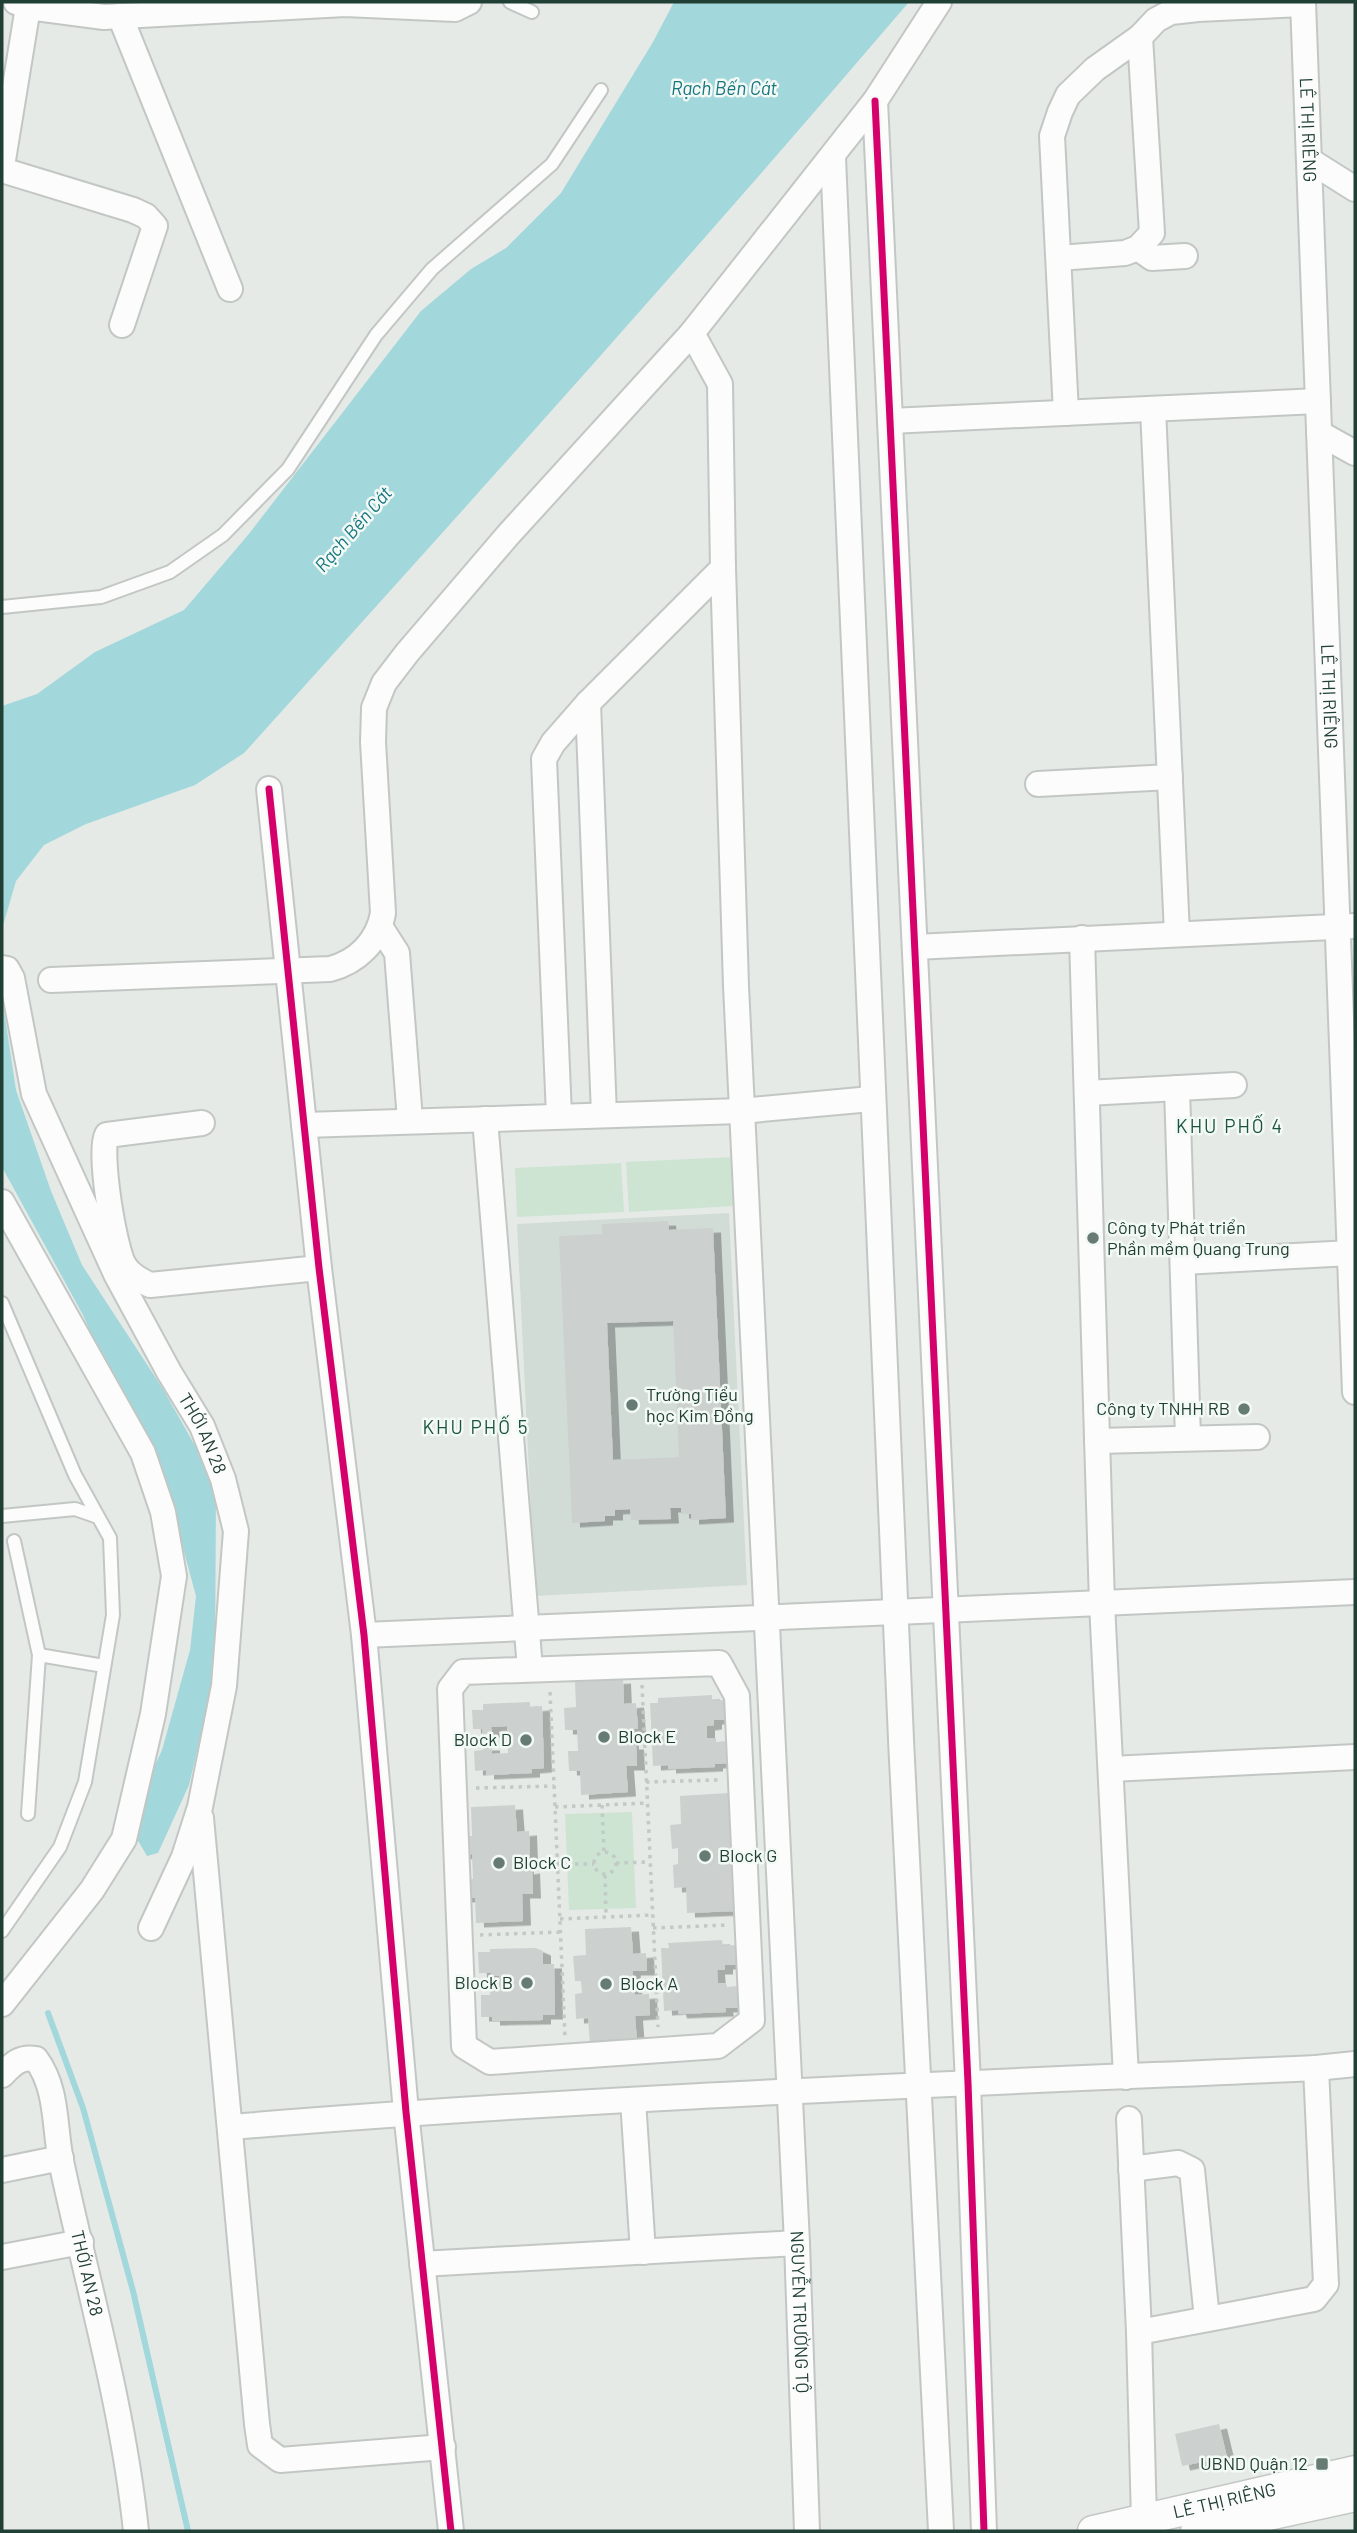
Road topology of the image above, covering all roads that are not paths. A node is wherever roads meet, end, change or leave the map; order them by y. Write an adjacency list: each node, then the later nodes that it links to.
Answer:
1 (469, 2): 6 (street)
2 (510, 2): 8 (lane)
3 (939, 2): 12 (street)
4 (1303, 3): 10 (street); 14 (street, LÊ THỊ RIÊNG)
5 (22, 4): 7 (street); 15 (street)
6 (290, 4): 9 (street)
7 (87, 8): 9 (street)
8 (532, 12)
9 (120, 16): 20 (street)
10 (1140, 37): 17 (street); 19 (street)
11 (601, 90): 30 (lane)
12 (875, 101): 13 (street); 26 (street)
13 (832, 157): 22 (street); 46 (street)
14 (1309, 160): 16 (street); 23 (street, LÊ THỊ RIÊNG)
15 (2, 168): 21 (street)
16 (1355, 189)
17 (1138, 248): 18 (street); 19 (street)
18 (1185, 256)
19 (1059, 258): 25 (street)
20 (230, 289)
21 (122, 325)
22 (692, 333): 29 (street, NGUYỄN TRƯỜNG TỘ); 36 (street)
23 (1318, 401): 24 (street); 27 (street, LÊ THỊ RIÊNG)
24 (1153, 409): 25 (street); 32 (street)
25 (1066, 413): 26 (street)
26 (890, 421): 39 (street)
27 (1319, 433): 28 (street); 35 (street, LÊ THỊ RIÊNG)
28 (1355, 453)
29 (723, 568): 31 (street); 47 (street, NGUYỄN TRƯỜNG TỘ)
30 (2, 607)
31 (588, 703): 48 (street); 49 (street)
32 (1170, 777): 33 (street); 37 (street)
33 (1038, 784)
34 (269, 789): 41 (street)
35 (1346, 926): 37 (street); 55 (street, LÊ THỊ RIÊNG)
36 (381, 928): 41 (street); 51 (street)
37 (1177, 934): 38 (street)
38 (1082, 938): 39 (street); 45 (street)
39 (915, 947): 69 (street)
40 (3, 968): 79 (street, THỚI AN 28)
41 (288, 972): 42 (street); 53 (street)
42 (51, 981)
43 (1234, 1085): 44 (street)
44 (1177, 1088): 45 (street); 56 (street)
45 (1087, 1093): 63 (street)
46 (871, 1099): 47 (street); 70 (street)
47 (741, 1111): 48 (street); 71 (street, NGUYỄN TRƯỜNG TỘ)
48 (604, 1115): 49 (street)
49 (559, 1116): 50 (street)
50 (485, 1119): 51 (street); 72 (street)
51 (410, 1120): 53 (street)
52 (202, 1123): 57 (street)
53 (304, 1125): 57 (street)
54 (2, 1202): 83 (street)
55 (1351, 1253): 56 (street); 58 (street, LÊ THỊ RIÊNG)
56 (1183, 1262): 62 (street)
57 (319, 1268): 73 (street)
58 (1353, 1295): 60 (street, LÊ THỊ RIÊNG)
59 (2, 1303): 65 (lane)
60 (1355, 1392)
61 (1257, 1437): 62 (street)
62 (1188, 1438): 63 (street)
63 (1097, 1441): 68 (street)
64 (2, 1516): 65 (lane)
65 (98, 1517): 75 (lane)
66 (14, 1541): 74 (lane)
67 (1355, 1592): 68 (street)
68 (1102, 1604): 69 (street); 78 (street)
69 (946, 1609): 70 (street); 88 (street)
70 (895, 1612): 71 (street); 89 (street)
71 (766, 1619): 72 (street); 90 (street, NGUYỄN TRƯỜNG TỘ)
72 (528, 1628): 73 (street); 76 (street)
73 (364, 1635): 92 (street)
74 (39, 1655): 75 (lane); 80 (lane)
75 (104, 1666): 82 (lane)
76 (540, 1668): 76 (street)
77 (1355, 1756): 78 (street)
78 (1111, 1769): 87 (street)
79 (200, 1807): 81 (street, THỚI AN 28); 94 (street)
80 (28, 1814)
81 (151, 1928)
82 (2, 1931)
83 (2, 2004)
84 (1355, 2064): 85 (street)
85 (1317, 2068): 87 (street); 103 (street)
86 (2, 2074): 95 (street, THỚI AN 28)
87 (1126, 2077): 88 (street)
88 (968, 2082): 89 (street); 113 (street)
89 (917, 2085): 90 (street); 112 (street)
90 (790, 2092): 91 (street); 99 (street, NGUYỄN TRƯỜNG TỘ)
91 (633, 2100): 92 (street); 100 (street)
92 (406, 2112): 94 (street); 102 (street)
93 (1129, 2119): 96 (street)
94 (231, 2126): 105 (street)
95 (61, 2158): 97 (street); 98 (street, THỚI AN 28)
96 (1130, 2169): 103 (street); 104 (street)
97 (2, 2170)
98 (81, 2242): 101 (street); 109 (street, THỚI AN 28)
99 (797, 2243): 100 (street); 111 (street, NGUYỄN TRƯỜNG TỘ)
100 (643, 2252): 102 (street)
101 (2, 2257)
102 (422, 2264): 105 (street)
103 (1207, 2319): 104 (street)
104 (1139, 2332): 108 (street)
105 (443, 2447): 110 (street)
106 (1355, 2471): 108 (street, LÊ THỊ RIÊNG)
107 (1355, 2496): 115 (street, LÊ THỊ RIÊNG)
108 (1144, 2520): 114 (street, LÊ THỊ RIÊNG)
109 (136, 2531)
110 (451, 2531)
111 (807, 2531)
112 (941, 2531)
113 (984, 2531)
114 (1093, 2531)
115 (1196, 2531)

